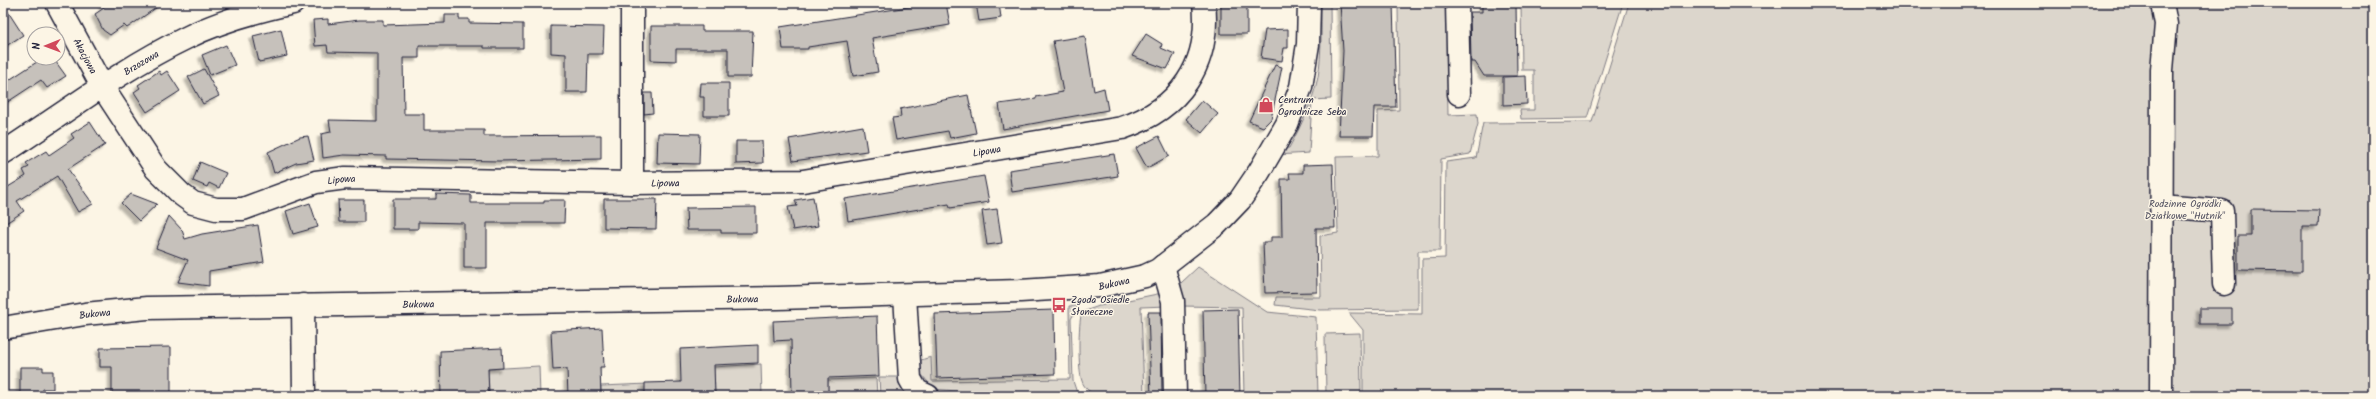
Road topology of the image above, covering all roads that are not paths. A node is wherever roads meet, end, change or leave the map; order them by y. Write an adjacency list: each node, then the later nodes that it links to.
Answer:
1 (293, 3): 8 (street, Brzozowa)
2 (632, 3): 11 (street)
3 (1204, 3): 11 (street, Lipowa)
4 (1308, 3): 13 (street, Bukowa)
5 (1457, 3): 9 (street)
6 (2162, 3): 12 (street)
7 (60, 4): 8 (street, Akacjowa)
8 (103, 88): 10 (street, Brzozowa); 11 (street, Lipowa)
9 (1459, 94)
10 (3, 153)
11 (632, 183)
12 (2161, 206): 14 (street); 21 (street)
13 (1163, 266): 15 (street, Bukowa); 20 (street)
14 (2224, 284)
15 (905, 295): 16 (street, Bukowa); 19 (street)
16 (303, 305): 17 (street, Bukowa); 18 (street)
17 (3, 328)
18 (304, 396)
19 (928, 396)
20 (1175, 396)
21 (2161, 396)

